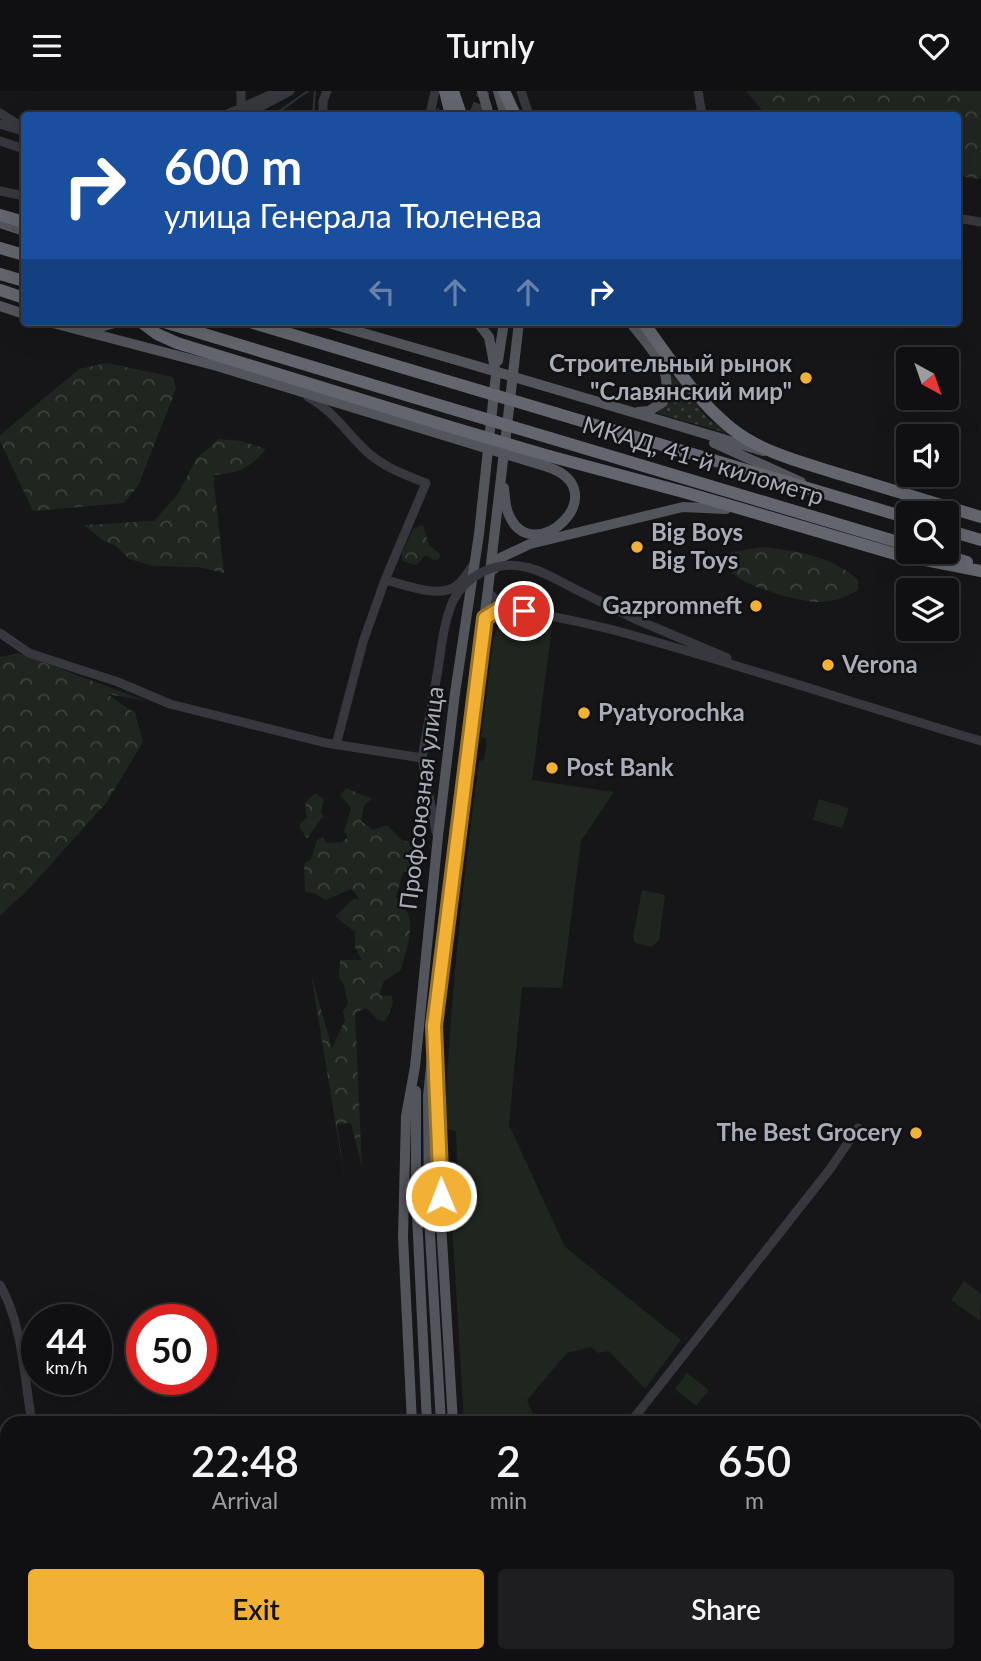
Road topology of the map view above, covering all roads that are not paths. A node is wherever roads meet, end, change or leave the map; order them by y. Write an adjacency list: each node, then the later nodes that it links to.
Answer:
1 (241, 91): 13 (street); 14 (street)
2 (279, 91): 13 (street)
3 (290, 91): 16 (street)
4 (327, 91): 17 (street)
5 (435, 91): 18 (street)
6 (445, 91): 19 (highway)
7 (453, 91): 20 (highway)
8 (482, 91): 21 (main road)
9 (498, 91): 22 (main road)
10 (504, 91): 23 (highway)
11 (521, 91): 24 (street)
12 (698, 91): 25 (street)
13 (258, 101): 15 (street)
14 (242, 112)
15 (243, 112)
16 (244, 112)
17 (323, 112)
18 (431, 112)
19 (451, 112)
20 (460, 112)
21 (488, 112)
22 (504, 112)
23 (514, 112)
24 (528, 112)
25 (702, 112)
26 (0, 113): 28 (street)
27 (0, 124): 29 (street)
28 (21, 127)
29 (21, 128)
30 (0, 141): 31 (street)
31 (21, 148)
32 (0, 191): 33 (street)
33 (21, 195)
34 (0, 215): 36 (highway)
35 (961, 219): 37 (street)
36 (21, 221)
37 (981, 222)
38 (0, 223): 39 (main road)
39 (21, 229)
40 (0, 248): 41 (highway)
41 (21, 254)
42 (0, 274): 43 (highway)
43 (21, 280)
44 (0, 291): 45 (highway)
45 (21, 297)
46 (0, 306): 47 (main road)
47 (21, 313)
48 (66, 326): 61 (main road)
49 (147, 326): 64 (highway)
50 (174, 326): 59 (main road)
51 (177, 326): 59 (highway, МКАД, 41-й километр)
52 (263, 326): 68 (highway, МКАД, 41-й километр, bridge)
53 (339, 326): 62 (main road, bridge)
54 (480, 326): 60 (main road)
55 (503, 326): 60 (main road)
56 (519, 326): 67 (main road)
57 (633, 326): 62 (main road)
58 (646, 326): 65 (highway)
59 (180, 327): 74 (highway, МКАД, 41-й километр, bridge)
60 (496, 374): 76 (main road, Профсоюзная улица)
61 (292, 388): 64 (main road); 78 (street)
62 (632, 412): 63 (main road)
63 (671, 425): 65 (main road); 68 (main road)
64 (444, 430): 66 (highway, bridge); 66 (main road, bridge)
65 (780, 455): 71 (highway)
66 (548, 462): 67 (main road); 69 (highway)
67 (502, 471): 79 (main road, Профсоюзная улица)
68 (836, 497): 70 (highway, МКАД, 41-й километр)
69 (750, 512): 77 (highway); 79 (main road)
70 (896, 514)
71 (981, 517)
72 (959, 534): 73 (highway)
73 (981, 540)
74 (896, 541)
75 (959, 561): 77 (highway)
76 (473, 565): 78 (street); 87 (main road, Профсоюзная улица)
77 (981, 568)
78 (385, 580): 85 (street)
79 (489, 587): 80 (street); 81 (main road, Профсоюзная улица)
80 (503, 607): 81 (street); 83 (street)
81 (485, 618): 88 (main road, Профсоюзная улица)
82 (0, 633): 85 (street)
83 (744, 666): 84 (street); 86 (street, bridge)
84 (981, 741)
85 (336, 745): 86 (street)
86 (422, 758): 87 (street)
87 (438, 836): 89 (main road, Профсоюзная улица)
88 (434, 1026): 95 (main road, Профсоюзная улица); 96 (main road, Профсоюзная улица)
89 (415, 1067): 93 (main road, Профсоюзная улица); 94 (main road, Профсоюзная улица)
90 (858, 1128): 97 (street)
91 (0, 1285): 92 (street)
92 (31, 1416)
93 (412, 1416)
94 (427, 1416)
95 (441, 1416)
96 (453, 1416)
97 (636, 1416)

